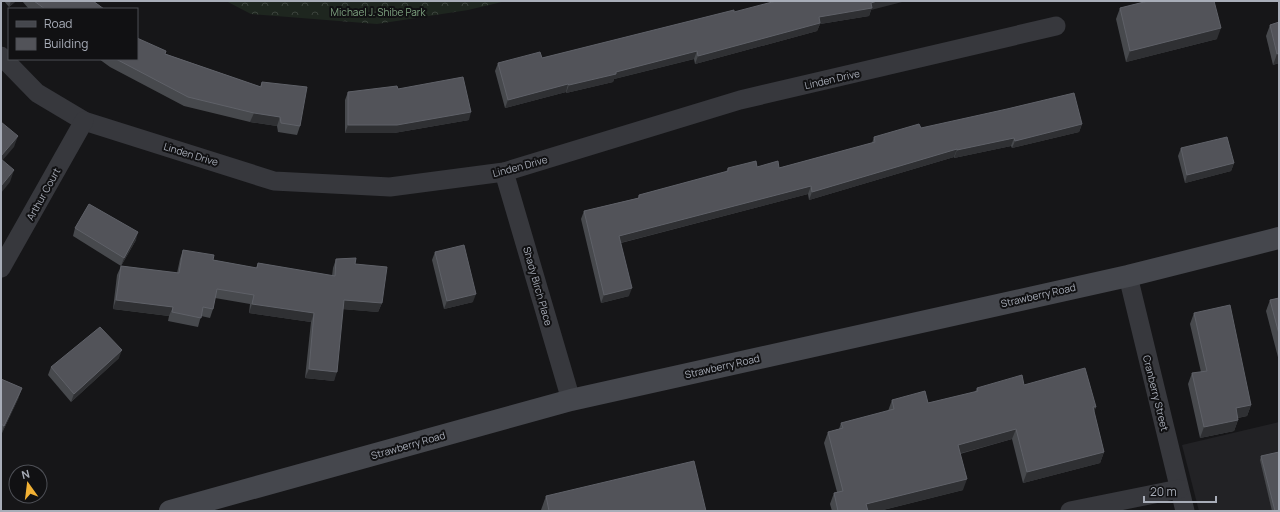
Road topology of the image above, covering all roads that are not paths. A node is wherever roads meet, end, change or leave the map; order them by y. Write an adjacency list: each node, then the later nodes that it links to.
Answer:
1 (1056, 26): 4 (street, Linden Drive)
2 (1, 56): 3 (street, Linden Drive)
3 (84, 121): 4 (street, Linden Drive); 6 (street, Arthur Court)
4 (504, 172): 8 (street, Shady Birch Place)
5 (1279, 238): 7 (street, Strawberry Road)
6 (1, 268)
7 (1128, 276): 8 (street, Strawberry Road); 9 (street, Cranberry Street)
8 (570, 400): 10 (street, Strawberry Road)
9 (1179, 489): 11 (street); 12 (street, Cranberry Street)
10 (170, 511)
11 (1070, 511)
12 (1185, 511)

